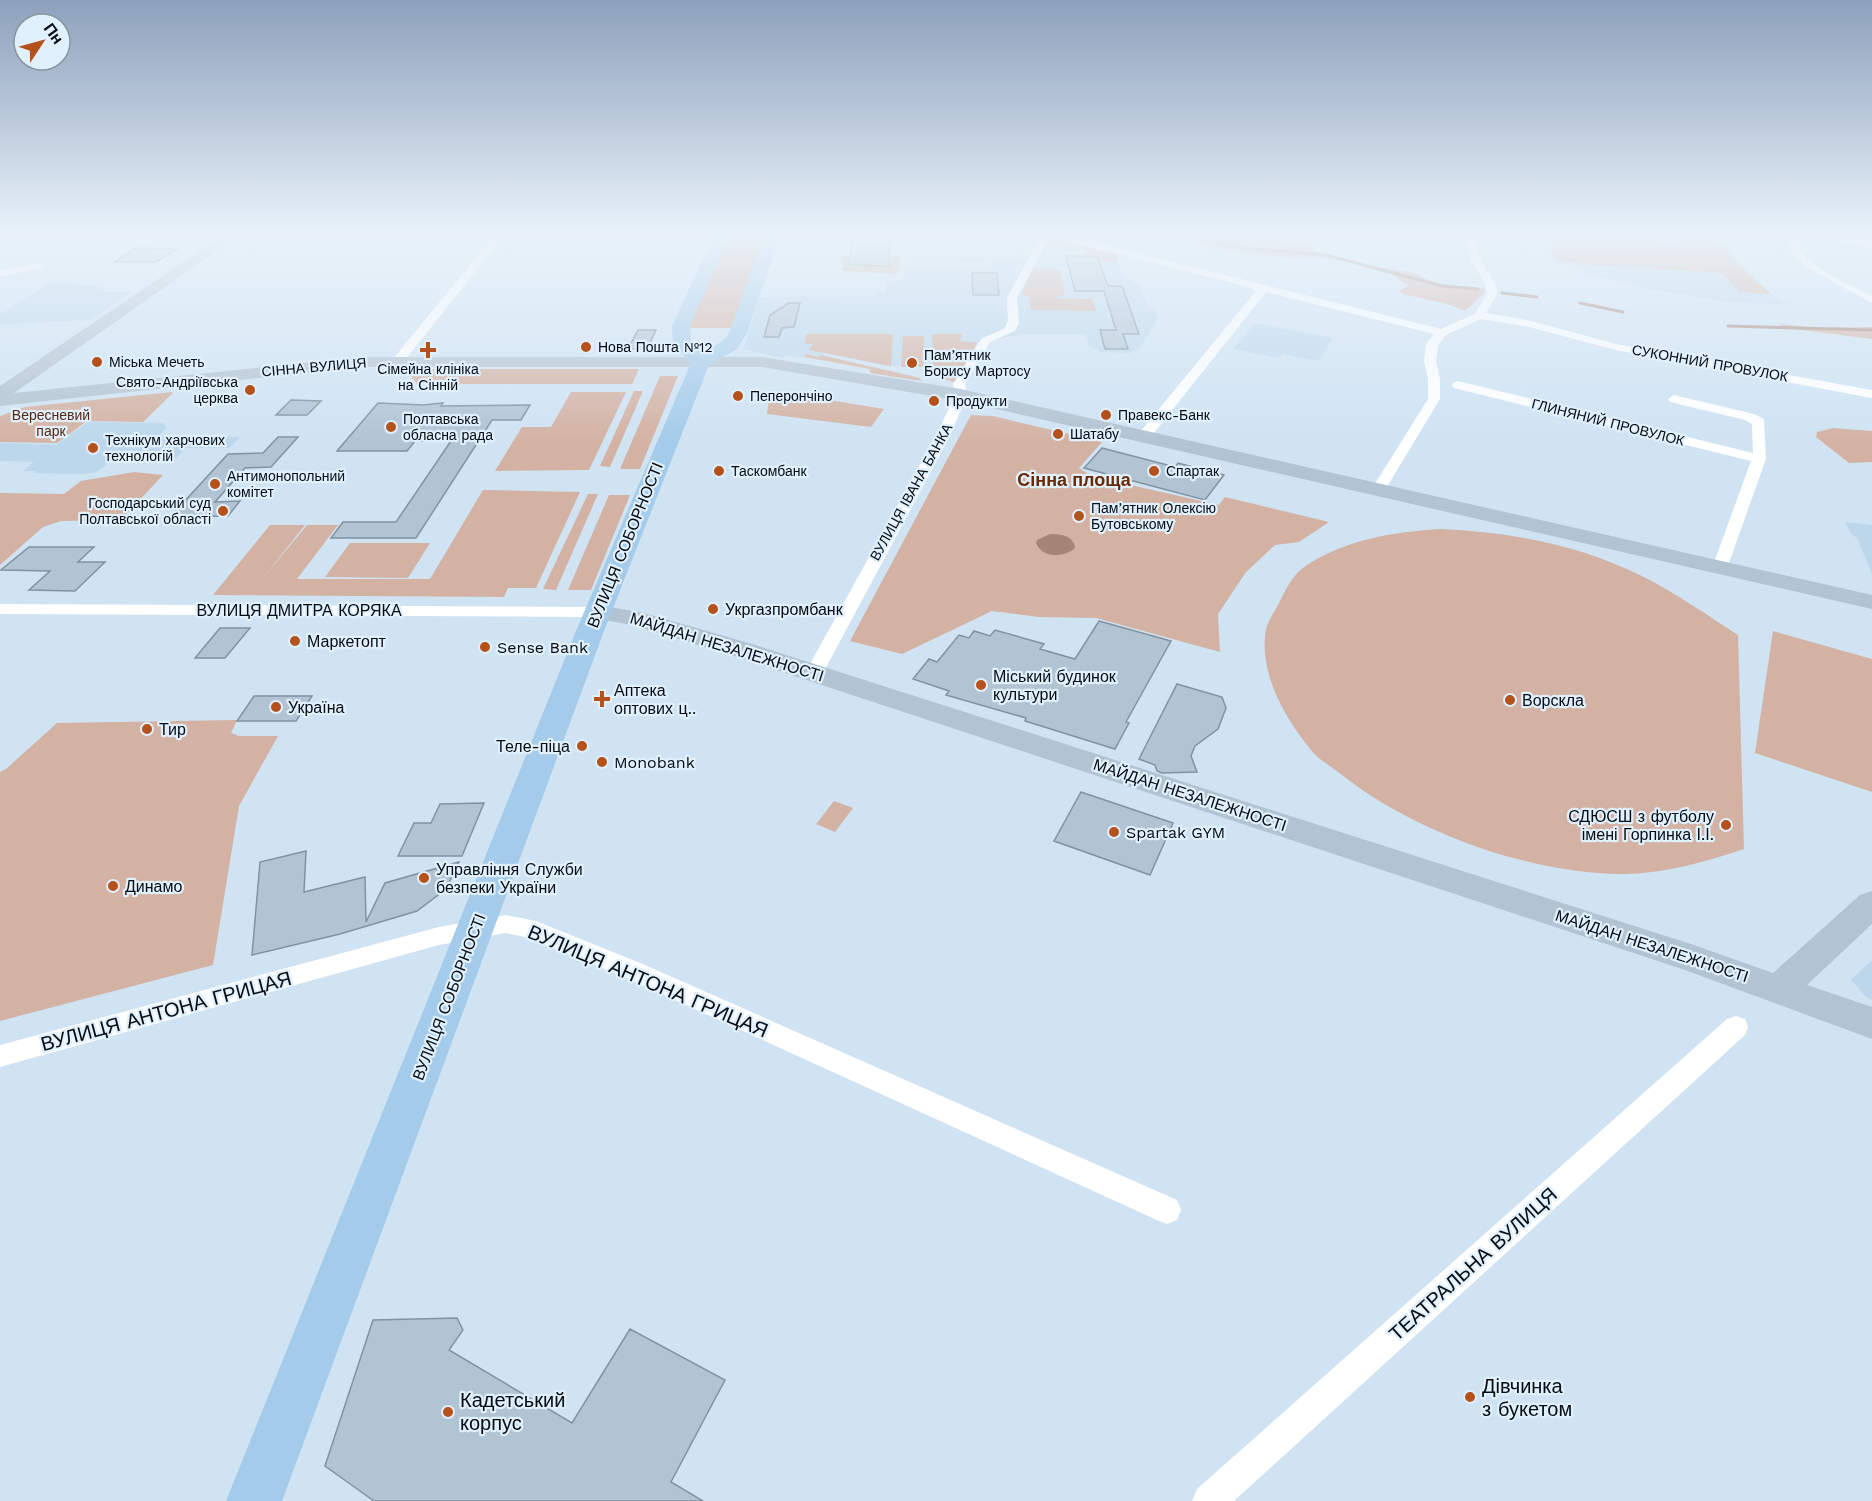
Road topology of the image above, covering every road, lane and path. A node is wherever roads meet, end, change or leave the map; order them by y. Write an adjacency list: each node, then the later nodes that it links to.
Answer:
1 (133, 303): 14 (main road)
2 (445, 303): 11 (street)
3 (691, 303): 12 (main road)
4 (748, 303): 12 (main road)
5 (1012, 303): 16 (street, ВУЛИЦЯ ІВАНА БАНКА)
6 (1251, 303): 19 (street)
7 (1322, 303): 10 (street)
8 (1486, 303): 9 (street)
9 (1479, 316): 10 (street); 15 (street, СУКОННИЙ ПРОВУЛОК)
10 (1442, 333): 21 (street)
11 (397, 362): 12 (main road, СІННА ВУЛИЦЯ); 18 (main road, СІННА ВУЛИЦЯ)
12 (701, 362): 16 (main road); 25 (main road, ВУЛИЦЯ СОБОРНОСТІ)
13 (1458, 385): 20 (street, ГЛИНЯНИЙ ПРОВУЛОК)
14 (0, 394)
15 (1872, 394)
16 (961, 395): 19 (main road); 26 (street, ВУЛИЦЯ ІВАНА БАНКА)
17 (1674, 399): 20 (street)
18 (0, 400)
19 (1145, 435): 21 (main road)
20 (1759, 459): 22 (street)
21 (1378, 490): 22 (main road)
22 (1720, 568): 23 (main road)
23 (1872, 602)
24 (0, 609): 25 (street, ВУЛИЦЯ ДМИТРА КОРЯКА)
25 (598, 612): 26 (main road, МАЙДАН НЕЗАЛЕЖНОСТІ); 28 (main road, ВУЛИЦЯ СОБОРНОСТІ)
26 (814, 673): 29 (main road, МАЙДАН НЕЗАЛЕЖНОСТІ)
27 (1872, 904): 29 (main road)
28 (475, 929): 32 (street, ВУЛИЦЯ АНТОНА ГРИЦАЯ); 33 (street, ВУЛИЦЯ АНТОНА ГРИЦАЯ); 34 (main road, ВУЛИЦЯ СОБОРНОСТІ)
29 (1779, 989): 30 (main road, МАЙДАН НЕЗАЛЕЖНОСТІ)
30 (1872, 1023)
31 (1736, 1027): 35 (street, ТЕАТРАЛЬНА ВУЛИЦЯ)
32 (0, 1056)
33 (1167, 1210)
34 (254, 1501)
35 (1209, 1501)

